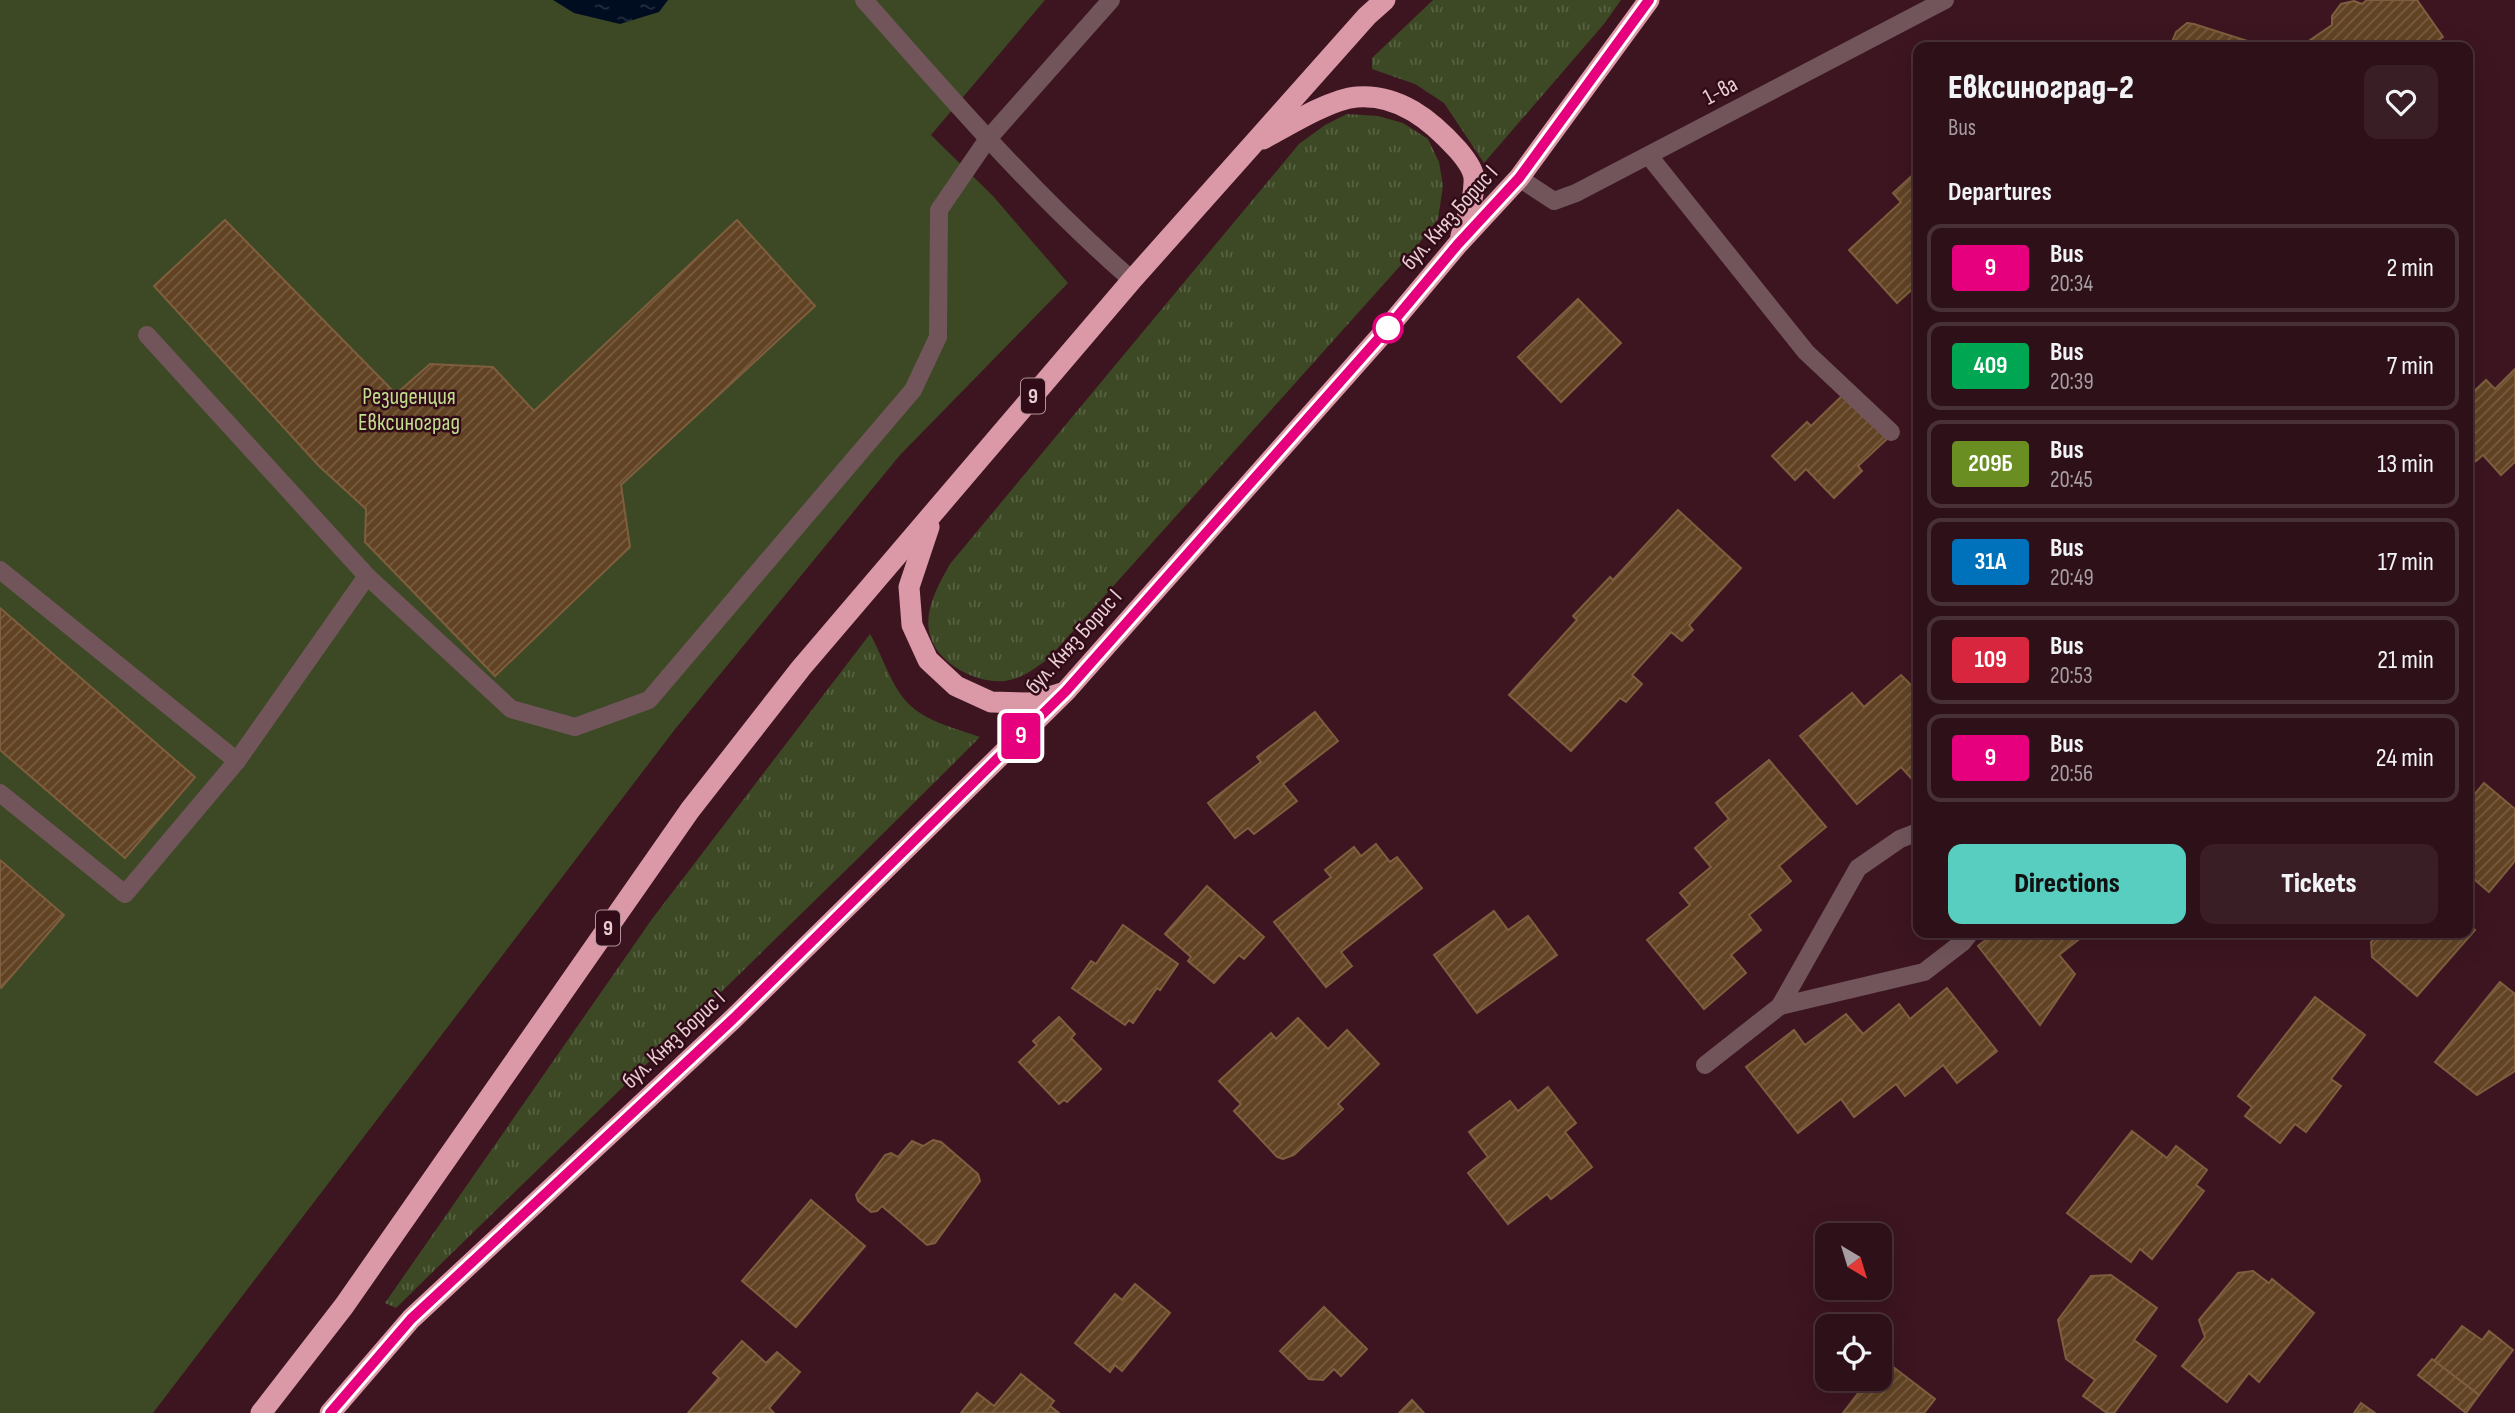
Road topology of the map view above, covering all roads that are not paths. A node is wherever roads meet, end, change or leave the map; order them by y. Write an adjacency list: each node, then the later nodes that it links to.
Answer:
1 (864, 0): 6 (street)
2 (1111, 0): 6 (street)
3 (1385, 0): 7 (highway, 9)
4 (1649, 0): 9 (highway, бул. Княз Борис I)
5 (1945, 0): 8 (street, 1-ва)
6 (986, 139): 11 (street); 16 (street)
7 (1251, 145): 10 (highway); 11 (highway, 9)
8 (1649, 156): 9 (street, 1-ва); 13 (street)
9 (1519, 178): 10 (highway, бул. Княз Борис I)
10 (1458, 244): 17 (highway, бул. Княз Борис I)
11 (1132, 280): 14 (highway, 9)
12 (147, 335): 16 (street)
13 (1891, 432)
14 (934, 512): 17 (highway); 24 (highway, 9)
15 (0, 570): 18 (street)
16 (367, 576): 18 (street)
17 (1066, 691): 25 (highway, бул. Княз Борис I)
18 (237, 761): 19 (street)
19 (0, 793)
20 (1913, 834): 22 (street)
21 (1966, 938): 22 (street)
22 (1780, 1006): 23 (street)
23 (1705, 1065)
24 (261, 1413)
25 (330, 1413)

